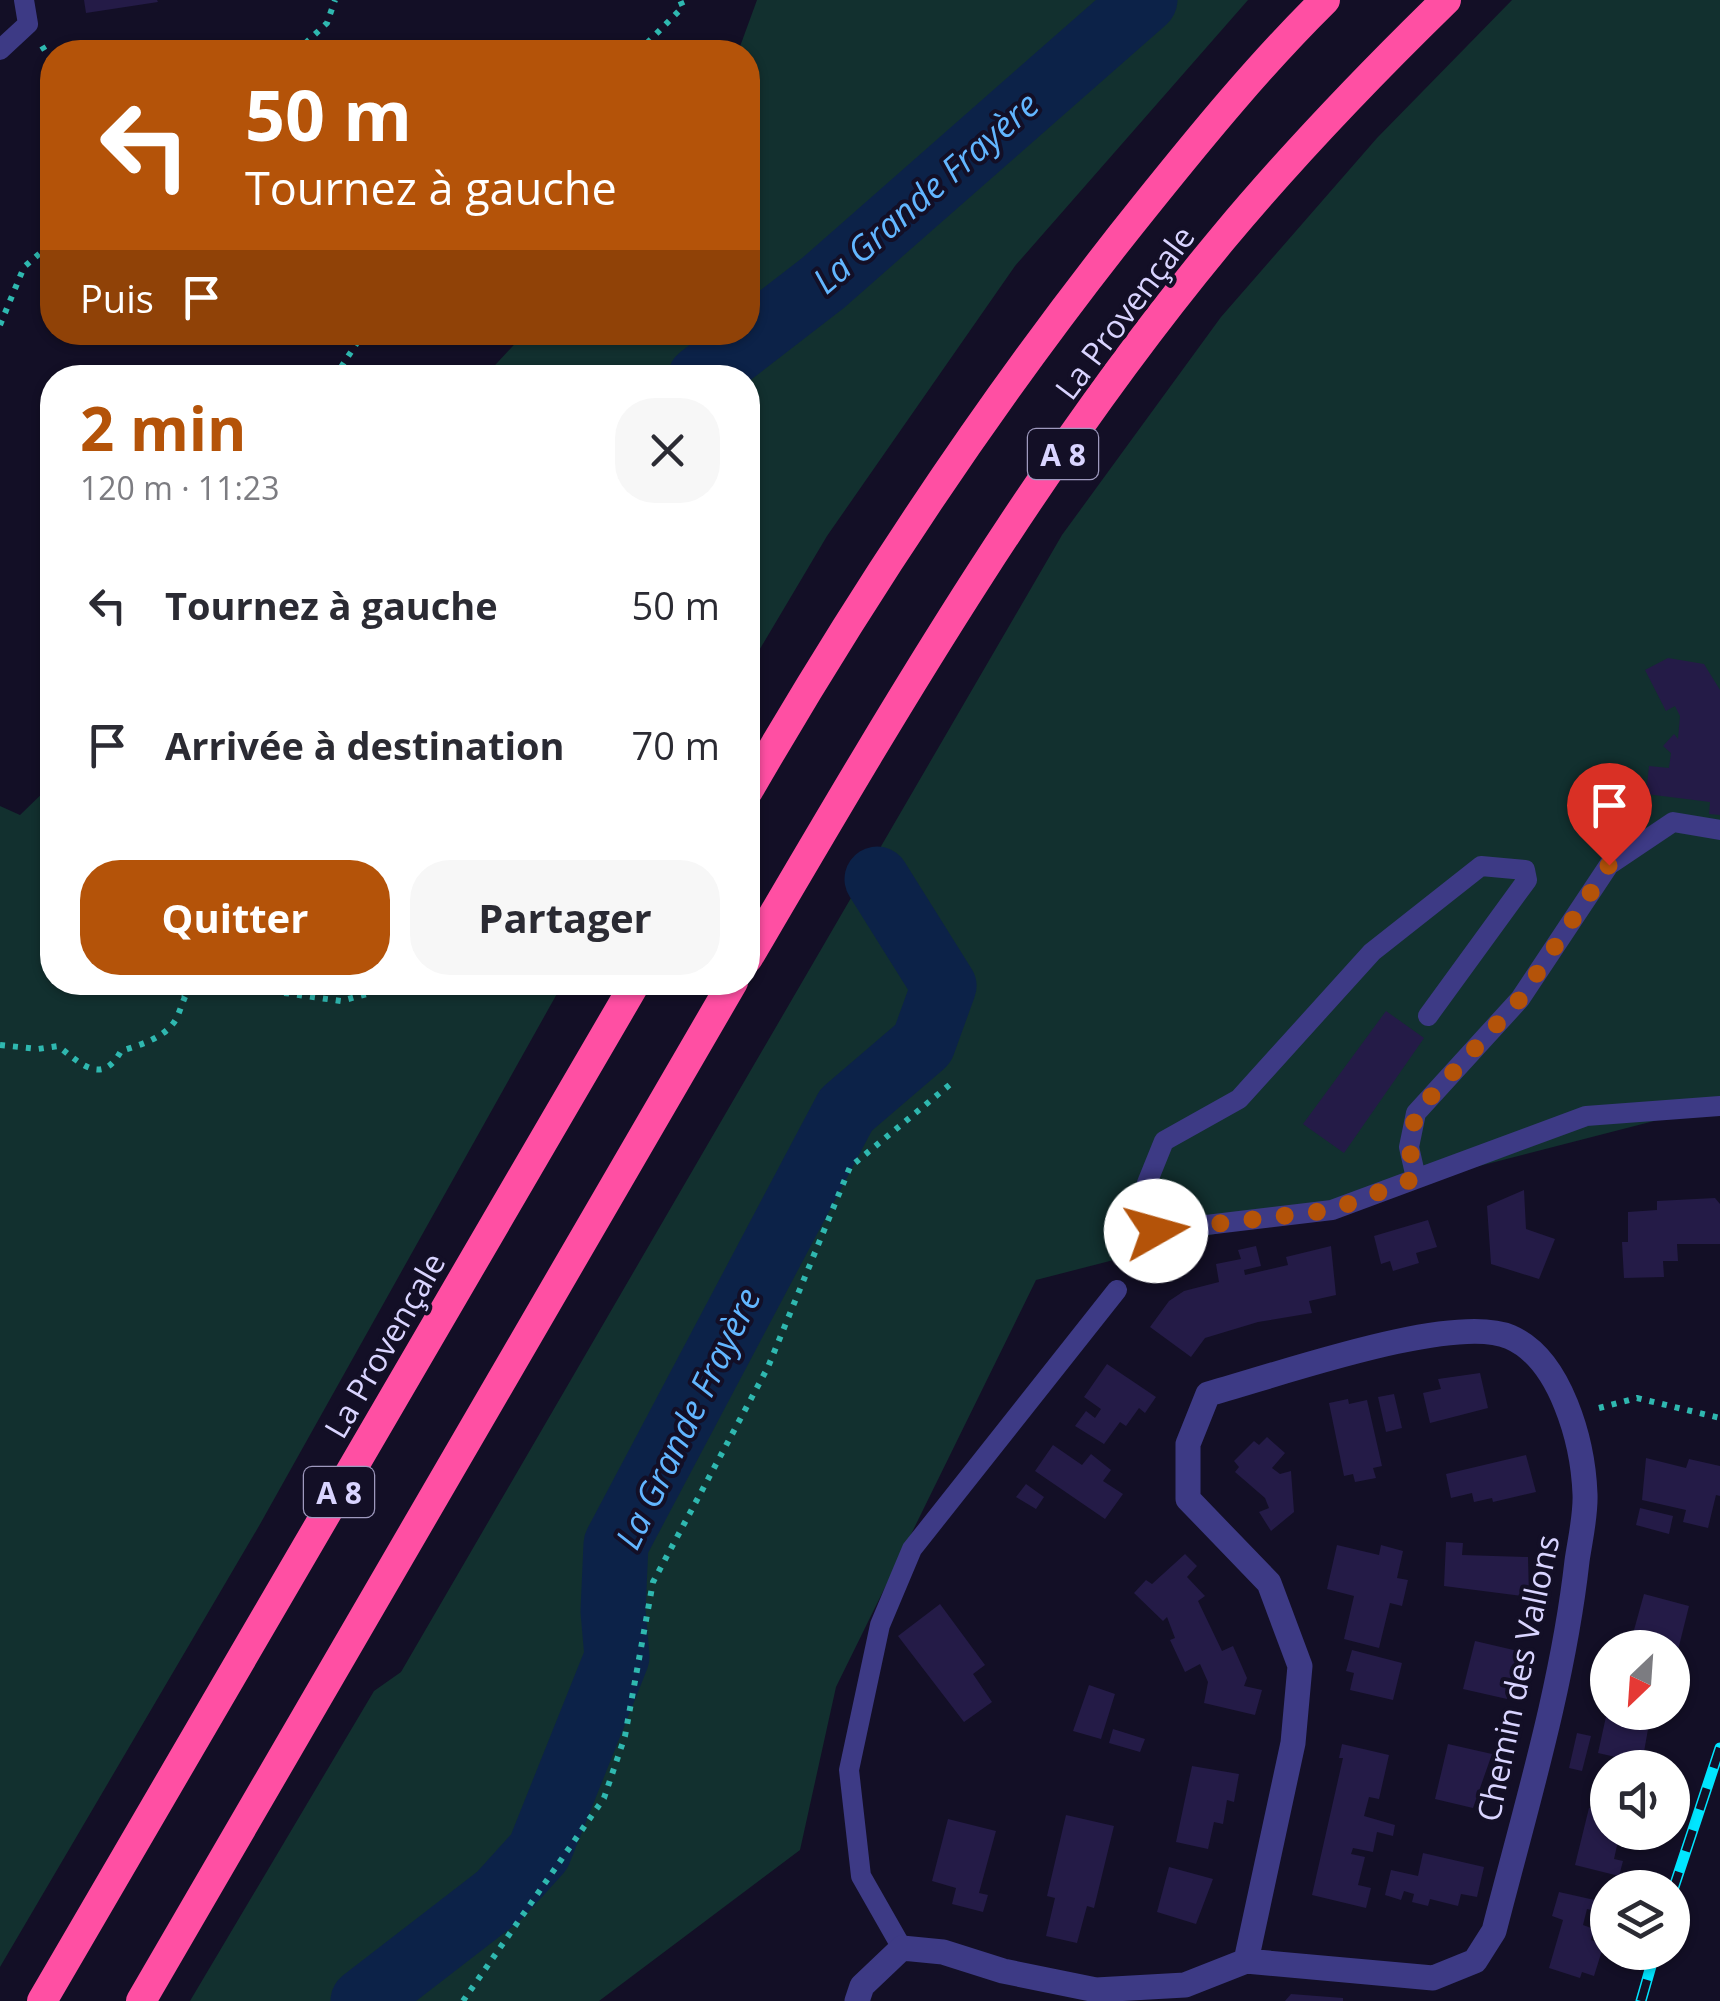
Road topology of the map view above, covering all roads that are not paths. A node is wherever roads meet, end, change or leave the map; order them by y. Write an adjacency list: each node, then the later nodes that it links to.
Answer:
1 (24, 0): 4 (lane)
2 (1325, 0): 5 (highway, La Provençale / A 8)
3 (1446, 0): 7 (highway, La Provençale / A 8)
4 (0, 50)
5 (760, 772)
6 (1720, 830): 12 (lane)
7 (760, 938)
8 (628, 995): 16 (highway, La Provençale / A 8)
9 (725, 995): 17 (highway, A 8)
10 (1428, 1016): 12 (lane)
11 (1720, 1106): 12 (lane)
12 (1416, 1178)
13 (1117, 1290): 14 (lane)
14 (902, 1948): 15 (street, Chemin des Vallons); 18 (street)
15 (1246, 1960): 15 (street, Chemin des Vallons)
16 (42, 2001)
17 (140, 2001)
18 (856, 2001)

